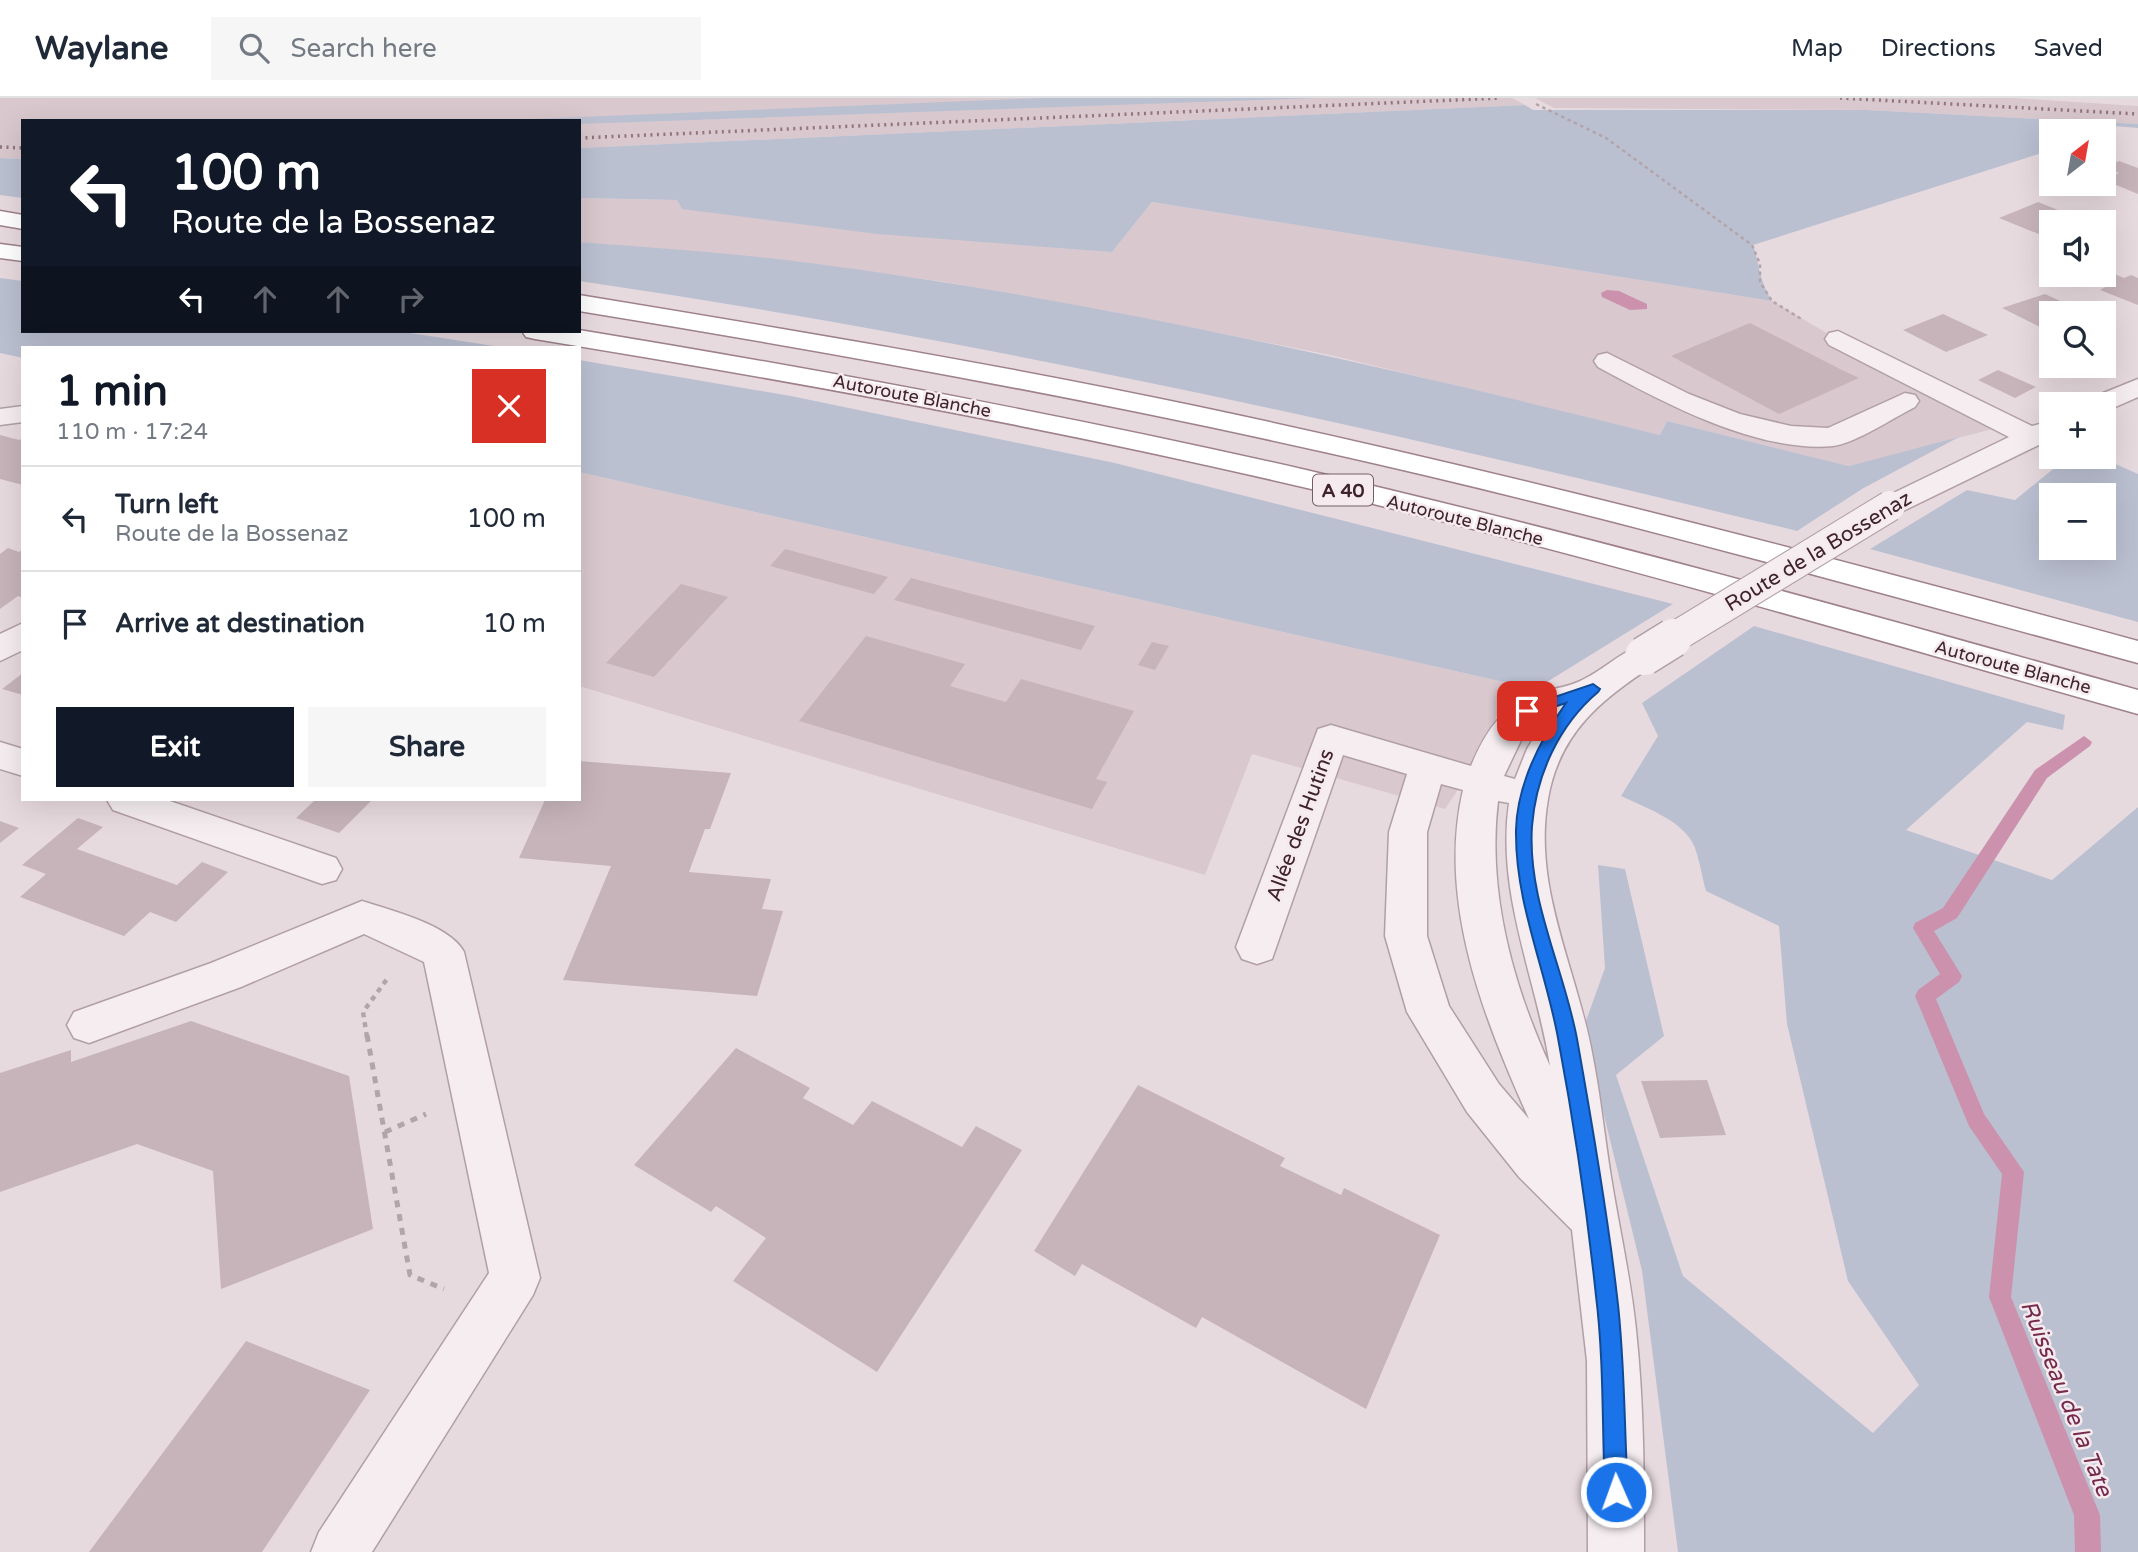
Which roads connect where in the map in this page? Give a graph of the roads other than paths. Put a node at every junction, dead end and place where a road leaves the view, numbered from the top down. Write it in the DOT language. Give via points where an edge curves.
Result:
graph roads {
  1 [pos="0,218"];
  2 [pos="21,222"];
  3 [pos="0,251"];
  4 [pos="21,254"];
  5 [pos="581,303"];
  6 [pos="547,333"];
  7 [pos="1838,340"];
  8 [pos="1607,361"];
  9 [pos="2138,387"];
  10 [pos="2116,397"];
  11 [pos="1905,401"];
  12 [pos="21,414"];
  13 [pos="0,417"];
  14 [pos="2039,431"];
  15 [pos="2039,433"];
  16 [pos="21,635"];
  17 [pos="0,650"];
  18 [pos="2138,652"];
  19 [pos="1593,689"];
  20 [pos="2138,702"];
  21 [pos="0,755"];
  22 [pos="21,762"];
  23 [pos="1428,767"];
  24 [pos="1482,783"];
  25 [pos="1529,796"];
  26 [pos="129,801"];
  27 [pos="322,869"];
  28 [pos="1257,947"];
  29 [pos="89,1026"];
  30 [pos="1593,1212"];
  31 [pos="339,1552"];
  32 [pos="1616,1552"];
  1 -- 2 [label="highway"];
  3 -- 4 [label="highway"];
  5 -- 18 [label="highway, Autoroute Blanche / A 40" via="917,359 1226,421 1731,541"];
  6 -- 20 [label="highway, Autoroute Blanche / A 40" via="869,387 1190,453 1554,542"];
  7 -- 14 [label="street"];
  8 -- 11 [label="street" via="1730,421 1791,435 1833,437"];
  9 -- 10 [label="street"];
  12 -- 13 [label="street"];
  15 -- 19 [label="street, Route de la Bossenaz, bridge" via="1890,506"];
  16 -- 17 [label="street"];
  19 -- 24 [label="street, Route de la Bossenaz" via="1527,711 1501,738"];
  19 -- 25 [label="street, Route de la Bossenaz" via="1570,707 1556,729"];
  21 -- 22 [label="street"];
  23 -- 24 [label="street, Allée des Hutins"];
  23 -- 28 [label="street, Allée des Hutins" via="1331,738"];
  23 -- 30 [label="street" via="1408,832 1406,936 1429,1012 1483,1098 1536,1162"];
  24 -- 25 [label="street, Allée des Hutins"];
  24 -- 30 [label="street, Route de la Bossenaz" via="1475,834 1479,905 1494,981 1522,1058"];
  25 -- 30 [label="street, Route de la Bossenaz" via="1524,827 1532,909 1567,1036"];
  26 -- 27 [label="street"];
  29 -- 31 [label="street" via="362,917 443,952 515,1279"];
  30 -- 32 [label="street, Route de la Bossenaz" via="1607,1297 1613,1385"];
}
